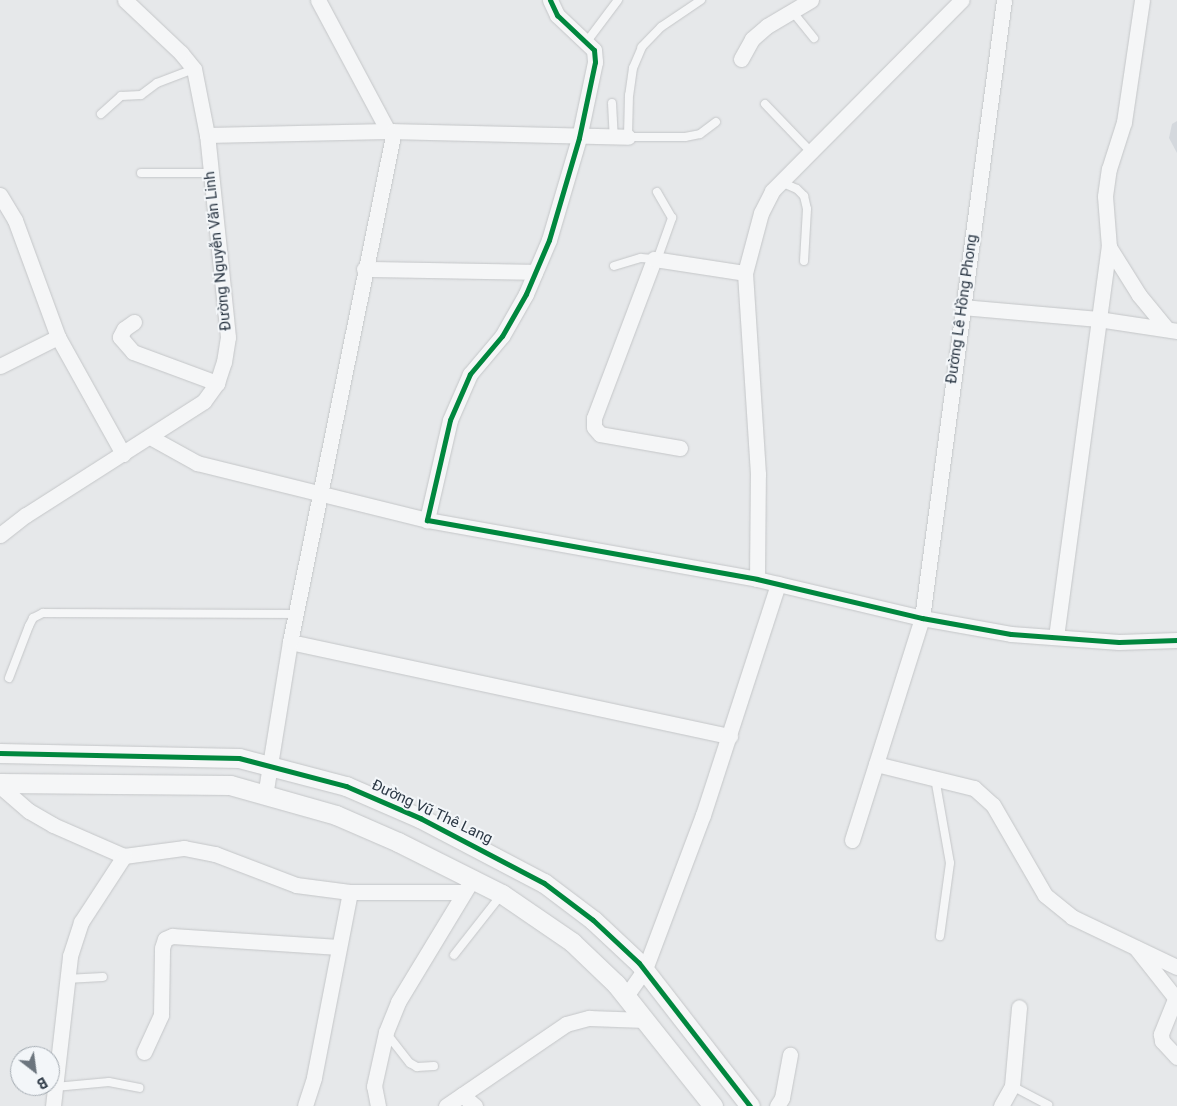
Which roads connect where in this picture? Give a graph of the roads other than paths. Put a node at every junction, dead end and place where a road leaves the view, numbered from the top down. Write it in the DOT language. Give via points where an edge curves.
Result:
graph roads {
  1 [pos="125,0"];
  2 [pos="318,0"];
  3 [pos="550,0"];
  4 [pos="618,0"];
  5 [pos="701,0"];
  6 [pos="811,0"];
  7 [pos="962,0"];
  8 [pos="1004,0"];
  9 [pos="1142,0"];
  10 [pos="792,11"];
  11 [pos="814,38"];
  12 [pos="588,40"];
  13 [pos="741,59"];
  14 [pos="194,69"];
  15 [pos="612,102"];
  16 [pos="765,104"];
  17 [pos="101,114"];
  18 [pos="716,122"];
  19 [pos="391,131"];
  20 [pos="207,135"];
  21 [pos="579,138"];
  22 [pos="621,138"];
  23 [pos="811,152"];
  24 [pos="142,173"];
  25 [pos="209,173"];
  26 [pos="781,182"];
  27 [pos="658,192"];
  28 [pos="0,195"];
  29 [pos="1109,247"];
  30 [pos="656,260"];
  31 [pos="804,261"];
  32 [pos="614,266"];
  33 [pos="364,269"];
  34 [pos="535,272"];
  35 [pos="745,273"];
  36 [pos="962,307"];
  37 [pos="1098,319"];
  38 [pos="134,322"];
  39 [pos="1172,330"];
  40 [pos="58,337"];
  41 [pos="0,366"];
  42 [pos="217,383"];
  43 [pos="150,437"];
  44 [pos="680,448"];
  45 [pos="123,454"];
  46 [pos="320,493"];
  47 [pos="427,520"];
  48 [pos="0,535"];
  49 [pos="758,579"];
  50 [pos="778,584"];
  51 [pos="296,614"];
  52 [pos="922,618"];
  53 [pos="1056,637"];
  54 [pos="1177,640"];
  55 [pos="290,642"];
  56 [pos="9,678"];
  57 [pos="730,736"];
  58 [pos="0,753"];
  59 [pos="876,764"];
  60 [pos="271,765"];
  61 [pos="935,778"];
  62 [pos="0,785"];
  63 [pos="265,796"];
  64 [pos="852,840"];
  65 [pos="124,856"];
  66 [pos="469,885"];
  67 [pos="350,892"];
  68 [pos="502,894"];
  69 [pos="940,936"];
  70 [pos="339,947"];
  71 [pos="1136,948"];
  72 [pos="454,955"];
  73 [pos="1177,967"];
  74 [pos="645,970"];
  75 [pos="102,976"];
  76 [pos="66,979"];
  77 [pos="626,996"];
  78 [pos="1176,999"];
  79 [pos="1020,1007"];
  80 [pos="645,1020"];
  81 [pos="386,1032"];
  82 [pos="59,1046"];
  83 [pos="144,1052"];
  84 [pos="790,1055"];
  85 [pos="1177,1058"];
  86 [pos="434,1066"];
  87 [pos="1012,1086"];
  88 [pos="60,1087"];
  89 [pos="139,1088"];
  90 [pos="462,1095"];
  91 [pos="1048,1105"];
  92 [pos="305,1106"];
  93 [pos="378,1106"];
  94 [pos="446,1106"];
  95 [pos="475,1106"];
  96 [pos="712,1106"];
  97 [pos="750,1106"];
  98 [pos="777,1106"];
  99 [pos="1001,1106"];
  1 -- 14 [label="street, Đường Nguyễn Văn Linh"];
  2 -- 19 [label="street"];
  3 -- 12 [label="street" via="557,14"];
  4 -- 12 [label="lane"];
  5 -- 22 [label="lane" via="661,28 642,47 633,68"];
  6 -- 10 [label="street"];
  7 -- 23 [label="street"];
  8 -- 36 [label="street, Đường Lê Hồng Phong"];
  9 -- 29 [label="street" via="1124,122 1109,169 1105,196"];
  10 -- 11 [label="lane"];
  10 -- 13 [label="street" via="752,39"];
  12 -- 21 [label="street" via="594,50 595,62"];
  14 -- 17 [label="lane" via="157,83 141,95 121,96"];
  14 -- 20 [label="street, Đường Nguyễn Văn Linh"];
  15 -- 22 [label="lane"];
  16 -- 23 [label="lane"];
  18 -- 22 [label="lane" via="700,134 685,137"];
  19 -- 20 [label="street"];
  19 -- 21 [label="street"];
  19 -- 33 [label="street"];
  20 -- 25 [label="street, Đường Nguyễn Văn Linh"];
  21 -- 22 [label="street"];
  21 -- 34 [label="street"];
  23 -- 26 [label="street"];
  24 -- 25 [label="lane"];
  25 -- 42 [label="street, Đường Nguyễn Văn Linh" via="228,337"];
  26 -- 31 [label="lane" via="804,196 807,209"];
  26 -- 35 [label="street" via="761,212"];
  27 -- 30 [label="lane" via="672,218"];
  28 -- 40 [label="street" via="15,220"];
  29 -- 37 [label="street"];
  29 -- 39 [label="street" via="1139,295"];
  30 -- 32 [label="lane" via="641,258"];
  30 -- 35 [label="street"];
  30 -- 44 [label="street" via="594,418 594,428 600,434"];
  33 -- 34 [label="street"];
  33 -- 46 [label="street"];
  34 -- 47 [label="street" via="502,336 470,374 450,420"];
  35 -- 49 [label="street" via="758,474"];
  36 -- 37 [label="street"];
  36 -- 52 [label="street, Đường Lê Hồng Phong"];
  37 -- 39 [label="street"];
  37 -- 53 [label="street"];
  38 -- 42 [label="street" via="124,329 120,338 133,352"];
  40 -- 41 [label="street"];
  40 -- 45 [label="street"];
  42 -- 43 [label="street, Đường Nguyễn Văn Linh" via="204,401"];
  43 -- 45 [label="street, Đường Nguyễn Văn Linh"];
  43 -- 46 [label="street" via="196,463"];
  45 -- 48 [label="street, Đường Nguyễn Văn Linh"];
  46 -- 47 [label="street"];
  46 -- 51 [label="street"];
  47 -- 49 [label="street"];
  49 -- 50 [label="street"];
  50 -- 52 [label="street"];
  50 -- 57 [label="street"];
  51 -- 55 [label="street"];
  51 -- 56 [label="lane" via="43,613 33,618"];
  52 -- 53 [label="street" via="1011,634"];
  52 -- 59 [label="street, Đường Lê Hồng Phong"];
  53 -- 54 [label="street" via="1119,642"];
  55 -- 57 [label="street"];
  55 -- 60 [label="street"];
  57 -- 74 [label="street"];
  58 -- 60 [label="street, Đường Vũ Thê Lang" via="239,758"];
  59 -- 61 [label="street"];
  59 -- 64 [label="street, Đường Lê Hồng Phong"];
  60 -- 63 [label="street"];
  60 -- 74 [label="street, Đường Vũ Thê Lang" via="346,786 489,852 594,920"];
  61 -- 69 [label="lane" via="950,863"];
  61 -- 71 [label="street" via="974,788 993,805 1045,895 1072,917"];
  62 -- 63 [label="street" via="230,785"];
  62 -- 65 [label="street" via="28,811 52,825"];
  63 -- 66 [label="street" via="336,815"];
  65 -- 67 [label="street" via="184,848 215,854 296,885"];
  65 -- 76 [label="street" via="81,922"];
  66 -- 67 [label="street"];
  66 -- 68 [label="street"];
  66 -- 81 [label="street" via="398,1002"];
  67 -- 70 [label="street"];
  68 -- 72 [label="lane"];
  68 -- 77 [label="street" via="572,942"];
  70 -- 83 [label="street" via="172,936 165,939 162,948 162,1015"];
  70 -- 92 [label="street"];
  71 -- 73 [label="street"];
  71 -- 78 [label="street"];
  74 -- 77 [label="street"];
  74 -- 97 [label="street, Đường Vũ Thê Lang"];
  75 -- 76 [label="lane"];
  76 -- 82 [label="street"];
  77 -- 80 [label="street"];
  78 -- 85 [label="street" via="1161,1034 1162,1041"];
  79 -- 87 [label="street"];
  80 -- 90 [label="street" via="589,1018 566,1024"];
  80 -- 96 [label="street"];
  81 -- 86 [label="lane" via="410,1064"];
  81 -- 93 [label="street" via="374,1086"];
  84 -- 98 [label="street" via="782,1098"];
  87 -- 91 [label="lane"];
  87 -- 99 [label="street"];
  88 -- 89 [label="lane" via="109,1082"];
  90 -- 94 [label="street"];
  90 -- 95 [label="street"];
}
